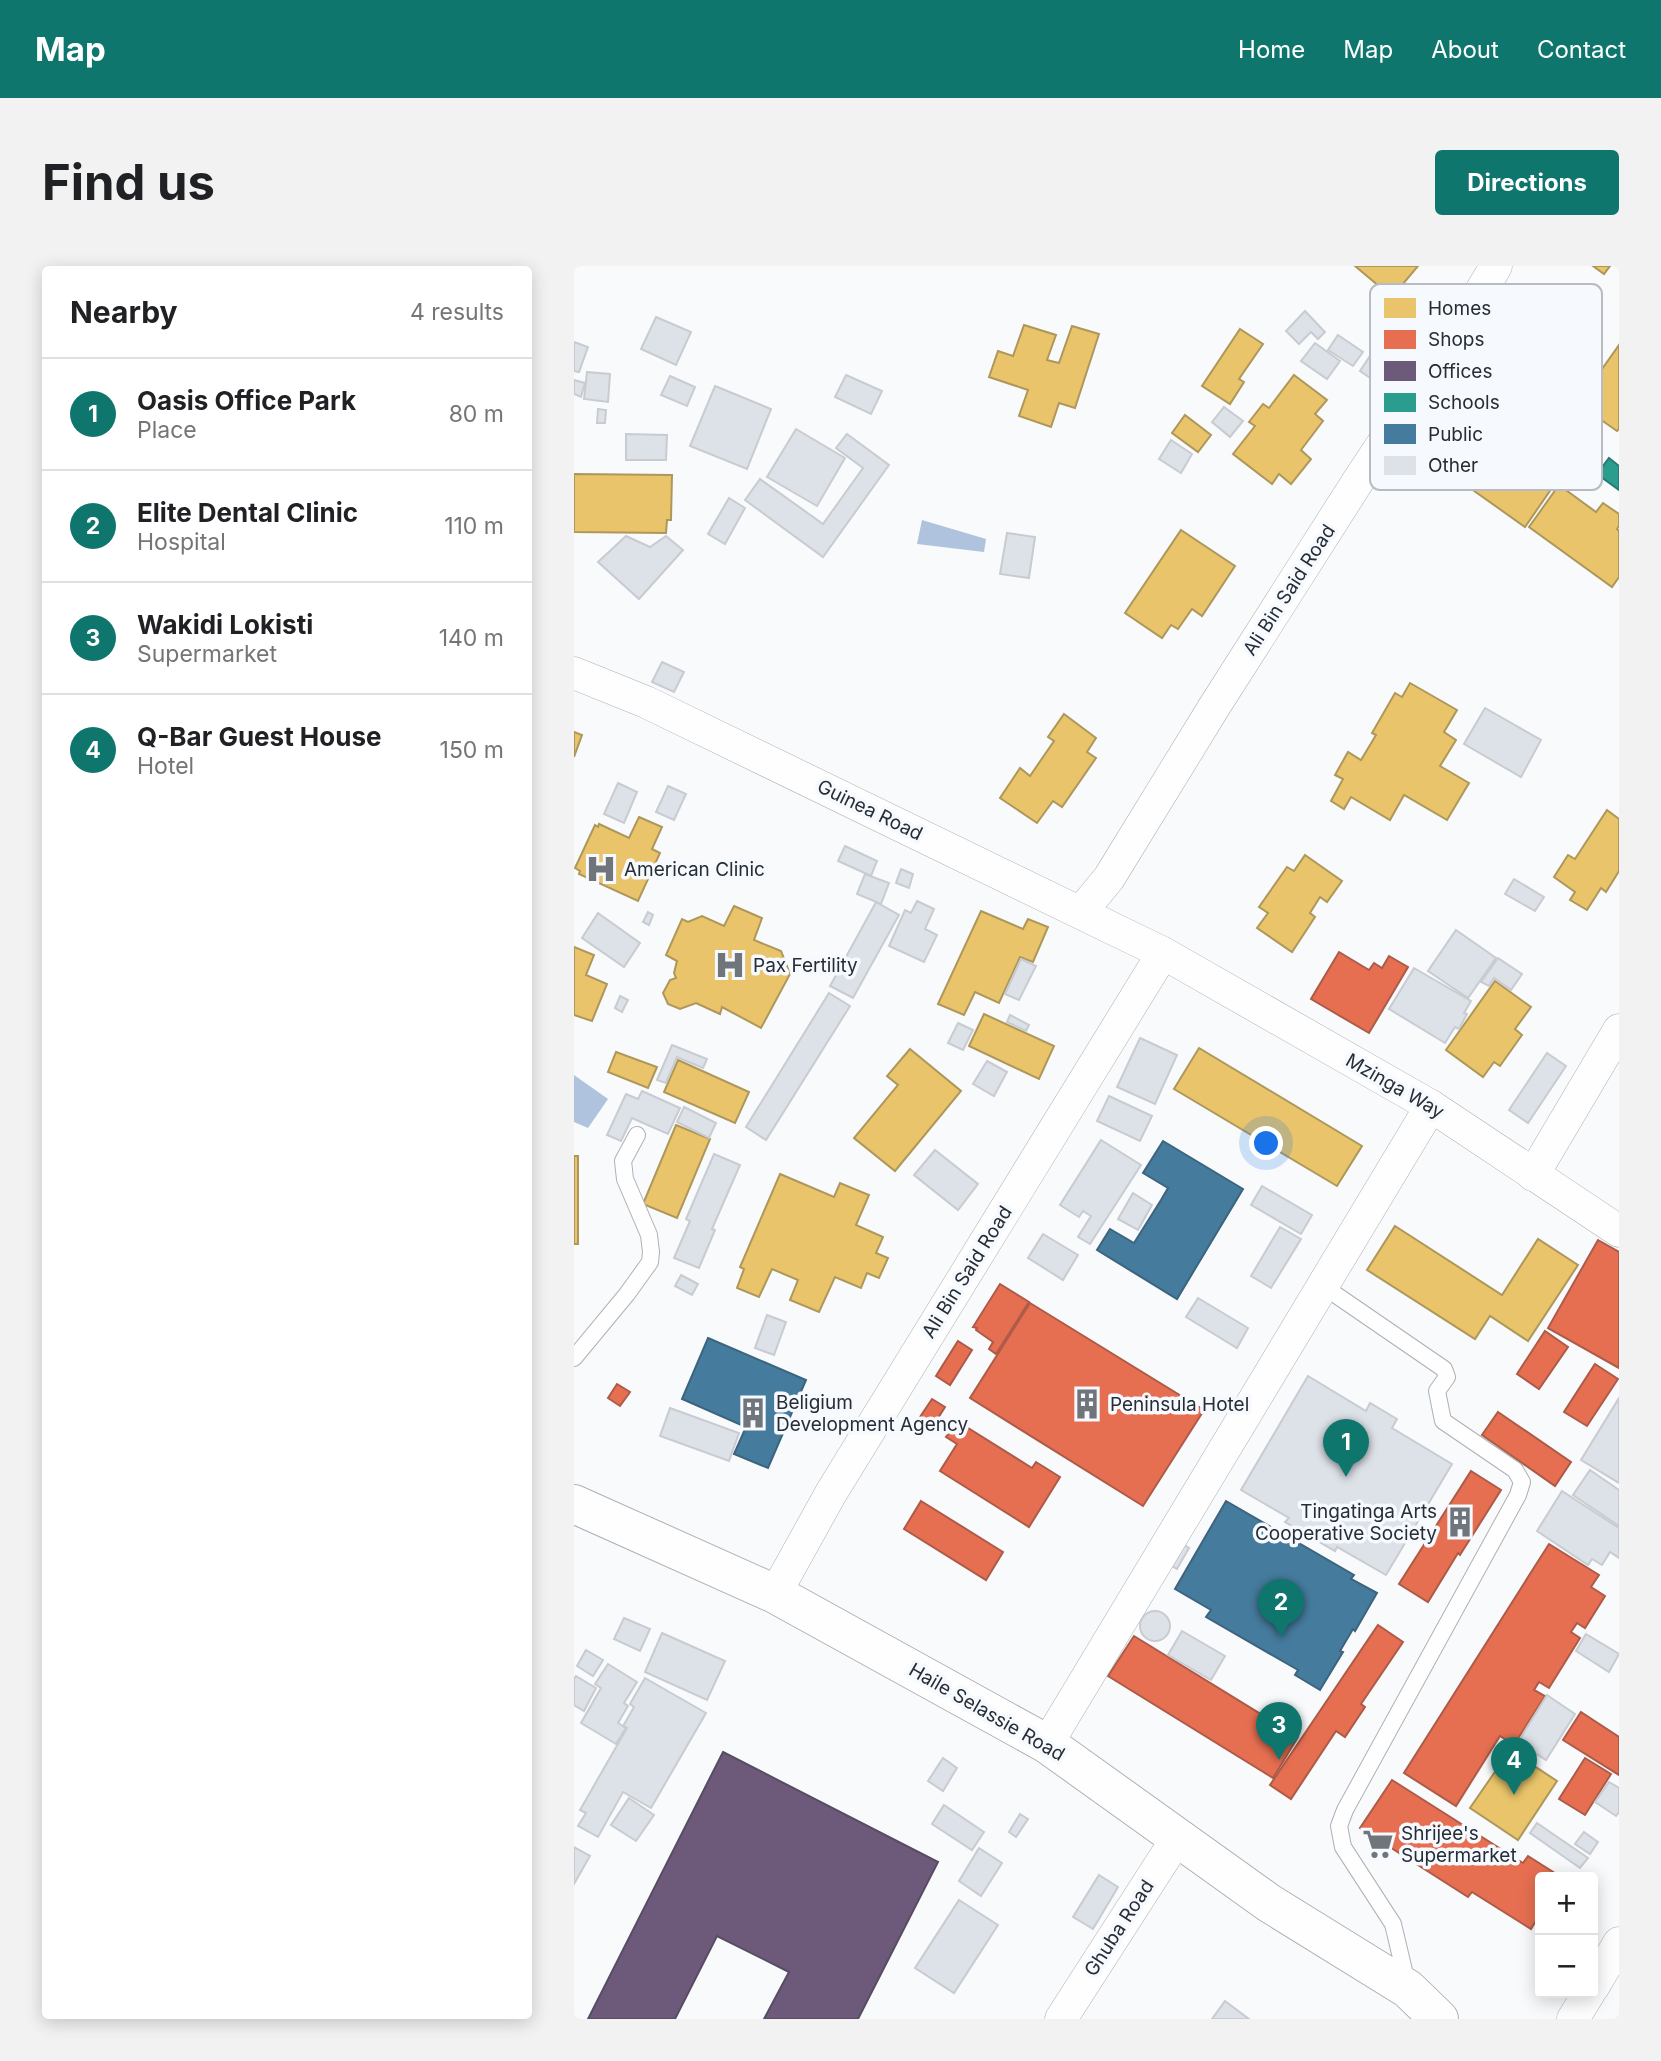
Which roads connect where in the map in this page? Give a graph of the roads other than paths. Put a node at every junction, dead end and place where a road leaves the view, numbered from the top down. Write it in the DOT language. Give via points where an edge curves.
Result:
graph roads {
  1 [pos="1496,266"];
  2 [pos="1485,284"];
  3 [pos="1370,463"];
  4 [pos="574,673"];
  5 [pos="1081,912"];
  6 [pos="1163,953"];
  7 [pos="1619,1030"];
  8 [pos="1431,1106"];
  9 [pos="637,1135"];
  10 [pos="1533,1175"];
  11 [pos="1619,1231"];
  12 [pos="1323,1286"];
  13 [pos="574,1358"];
  14 [pos="574,1504"];
  15 [pos="775,1594"];
  16 [pos="1047,1744"];
  17 [pos="1178,1837"];
  18 [pos="1619,1943"];
  19 [pos="1598,1979"];
  20 [pos="1408,1989"];
  21 [pos="1586,1998"];
  22 [pos="1061,2019"];
  23 [pos="1439,2019"];
  24 [pos="1573,2019"];
  1 -- 2 [label="street, Ali Bin Said Road"];
  3 -- 5 [label="street, Ali Bin Said Road" via="1109,878"];
  4 -- 5 [label="street, Guinea Road" via="646,702"];
  5 -- 6 [label="street, Guinea Road"];
  6 -- 8 [label="street, Mzinga Way"];
  6 -- 15 [label="street, Ali Bin Said Road" via="831,1493"];
  7 -- 10 [label="street"];
  8 -- 10 [label="street, Mzinga Way"];
  8 -- 12 [label="street"];
  9 -- 13 [label="lane" via="623,1161 625,1179 649,1234 649,1262"];
  10 -- 11 [label="street, Mzinga Way"];
  12 -- 16 [label="street"];
  12 -- 20 [label="lane" via="1444,1369 1447,1377 1437,1391 1443,1421 1515,1470 1522,1482 1339,1826 1343,1847 1393,1924"];
  14 -- 15 [label="street, Haile Selassie Road"];
  15 -- 16 [label="street, Haile Selassie Road"];
  16 -- 17 [label="street, Haile Selassie Road"];
  17 -- 20 [label="street, Haile Selassie Road" via="1269,1903"];
  17 -- 22 [label="street, Ghuba Road"];
  18 -- 19 [label="street"];
  20 -- 23 [label="street, Haile Selassie Road"];
  21 -- 24 [label="street"];
}
